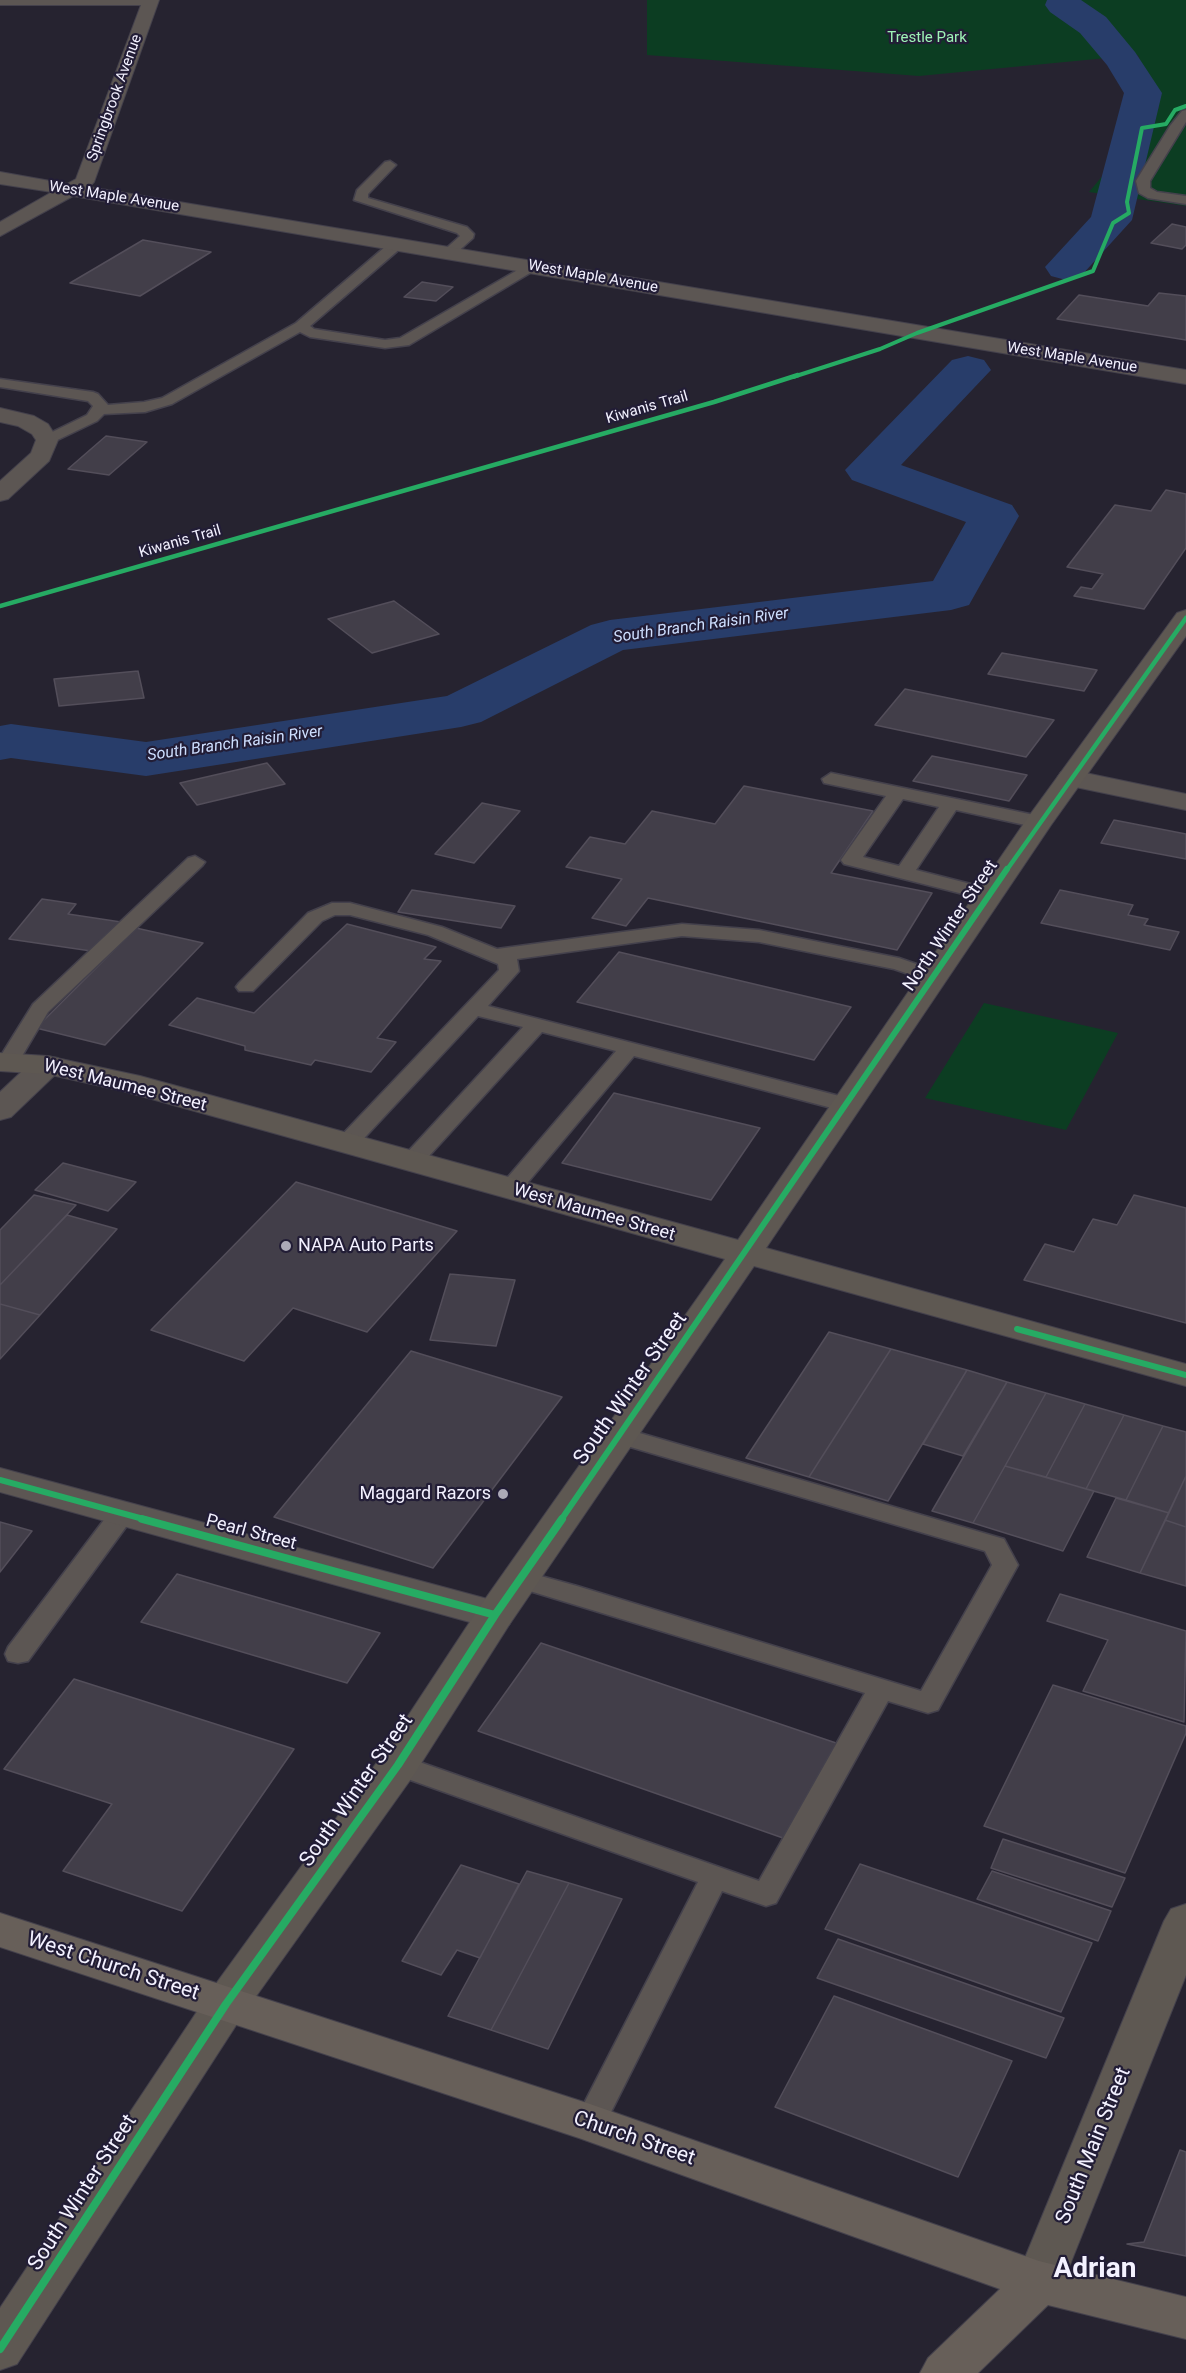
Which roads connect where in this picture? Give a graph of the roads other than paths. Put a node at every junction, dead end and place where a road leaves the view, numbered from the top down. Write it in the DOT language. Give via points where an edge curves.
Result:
graph roads {
  1 [pos="0,0"];
  2 [pos="151,0"];
  3 [pos="1186,114"];
  4 [pos="390,165"];
  5 [pos="0,178"];
  6 [pos="70,190"];
  7 [pos="1186,200"];
  8 [pos="0,230"];
  9 [pos="397,244"];
  10 [pos="448,253"];
  11 [pos="533,267"];
  12 [pos="301,326"];
  13 [pos="1186,377"];
  14 [pos="0,383"];
  15 [pos="100,410"];
  16 [pos="0,415"];
  17 [pos="43,435"];
  18 [pos="0,494"];
  19 [pos="1186,618"];
  20 [pos="1071,778"];
  21 [pos="831,779"];
  22 [pos="897,794"];
  23 [pos="1186,802"];
  24 [pos="950,805"];
  25 [pos="1039,822"];
  26 [pos="195,862"];
  27 [pos="904,873"];
  28 [pos="991,895"];
  29 [pos="498,955"];
  30 [pos="935,976"];
  31 [pos="246,987"];
  32 [pos="473,1008"];
  33 [pos="537,1025"];
  34 [pos="629,1049"];
  35 [pos="3,1062"];
  36 [pos="46,1065"];
  37 [pos="847,1105"];
  38 [pos="0,1110"];
  39 [pos="346,1144"];
  40 [pos="411,1162"];
  41 [pos="510,1189"];
  42 [pos="745,1255"];
  43 [pos="1186,1375"];
  44 [pos="618,1435"];
  45 [pos="0,1480"];
  46 [pos="122,1514"];
  47 [pos="519,1579"];
  48 [pos="495,1615"];
  49 [pos="18,1653"];
  50 [pos="880,1689"];
  51 [pos="398,1765"];
  52 [pos="715,1877"];
  53 [pos="1186,1922"];
  54 [pos="0,1930"];
  55 [pos="226,2004"];
  56 [pos="590,2123"];
  57 [pos="1039,2282"];
  58 [pos="1186,2318"];
  59 [pos="0,2349"];
  60 [pos="945,2373"];
  1 -- 2 [label="street"];
  2 -- 6 [label="street, Springbrook Avenue" via="84,182"];
  3 -- 7 [label="lane" via="1143,181 1144,190 1152,195"];
  4 -- 10 [label="lane" via="362,193 361,200 462,230 466,238"];
  5 -- 6 [label="street, West Maple Avenue"];
  6 -- 8 [label="street, Springbrook Avenue"];
  6 -- 9 [label="street, West Maple Avenue"];
  9 -- 10 [label="street, West Maple Avenue"];
  9 -- 12 [label="lane"];
  10 -- 11 [label="street, West Maple Avenue"];
  11 -- 12 [label="lane" via="404,342 385,344 310,333"];
  11 -- 13 [label="street, West Maple Avenue"];
  12 -- 15 [label="lane" via="167,401 145,407"];
  14 -- 15 [label="lane" via="93,397 101,405"];
  15 -- 17 [label="lane" via="92,418"];
  16 -- 17 [label="street" via="26,421"];
  17 -- 18 [label="street" via="41,456"];
  19 -- 20 [label="street, North Winter Street"];
  20 -- 23 [label="street"];
  20 -- 25 [label="street, North Winter Street"];
  21 -- 22 [label="lane"];
  22 -- 24 [label="lane"];
  22 -- 27 [label="lane" via="851,860"];
  24 -- 25 [label="lane"];
  24 -- 27 [label="lane"];
  25 -- 28 [label="street, North Winter Street"];
  26 -- 35 [label="lane" via="40,1008"];
  27 -- 28 [label="lane"];
  28 -- 30 [label="street, North Winter Street"];
  29 -- 30 [label="lane" via="682,930 759,936 899,964"];
  29 -- 31 [label="lane" via="435,931 350,909 332,909 315,917"];
  29 -- 32 [label="lane" via="508,961 509,971"];
  30 -- 37 [label="street, North Winter Street"];
  32 -- 33 [label="lane"];
  32 -- 39 [label="lane"];
  33 -- 34 [label="lane"];
  33 -- 40 [label="lane"];
  34 -- 37 [label="lane"];
  34 -- 41 [label="lane"];
  35 -- 36 [label="street, West Maumee Street"];
  36 -- 38 [label="street"];
  36 -- 39 [label="street, West Maumee Street" via="129,1083"];
  37 -- 42 [label="street, North Winter Street"];
  39 -- 40 [label="street, West Maumee Street"];
  40 -- 41 [label="street, West Maumee Street"];
  41 -- 42 [label="street, West Maumee Street"];
  42 -- 43 [label="street, West Maumee Street"];
  42 -- 44 [label="street, South Winter Street"];
  44 -- 47 [label="street, South Winter Street"];
  44 -- 50 [label="lane" via="995,1545 1005,1565 928,1703"];
  45 -- 46 [label="street, Pearl Street"];
  46 -- 48 [label="street, Pearl Street"];
  46 -- 49 [label="lane"];
  47 -- 48 [label="street, South Winter Street"];
  47 -- 50 [label="lane"];
  48 -- 51 [label="street, South Winter Street"];
  50 -- 52 [label="lane" via="766,1895"];
  51 -- 52 [label="lane"];
  51 -- 55 [label="street, South Winter Street"];
  52 -- 56 [label="lane"];
  53 -- 57 [label="street, South Main Street"];
  54 -- 55 [label="main road, West Church Street"];
  55 -- 56 [label="main road, Church Street"];
  55 -- 59 [label="street, South Winter Street"];
  56 -- 57 [label="main road, Church Street"];
  57 -- 58 [label="main road, Church Street"];
  57 -- 60 [label="main road, South Main Street"];
}
